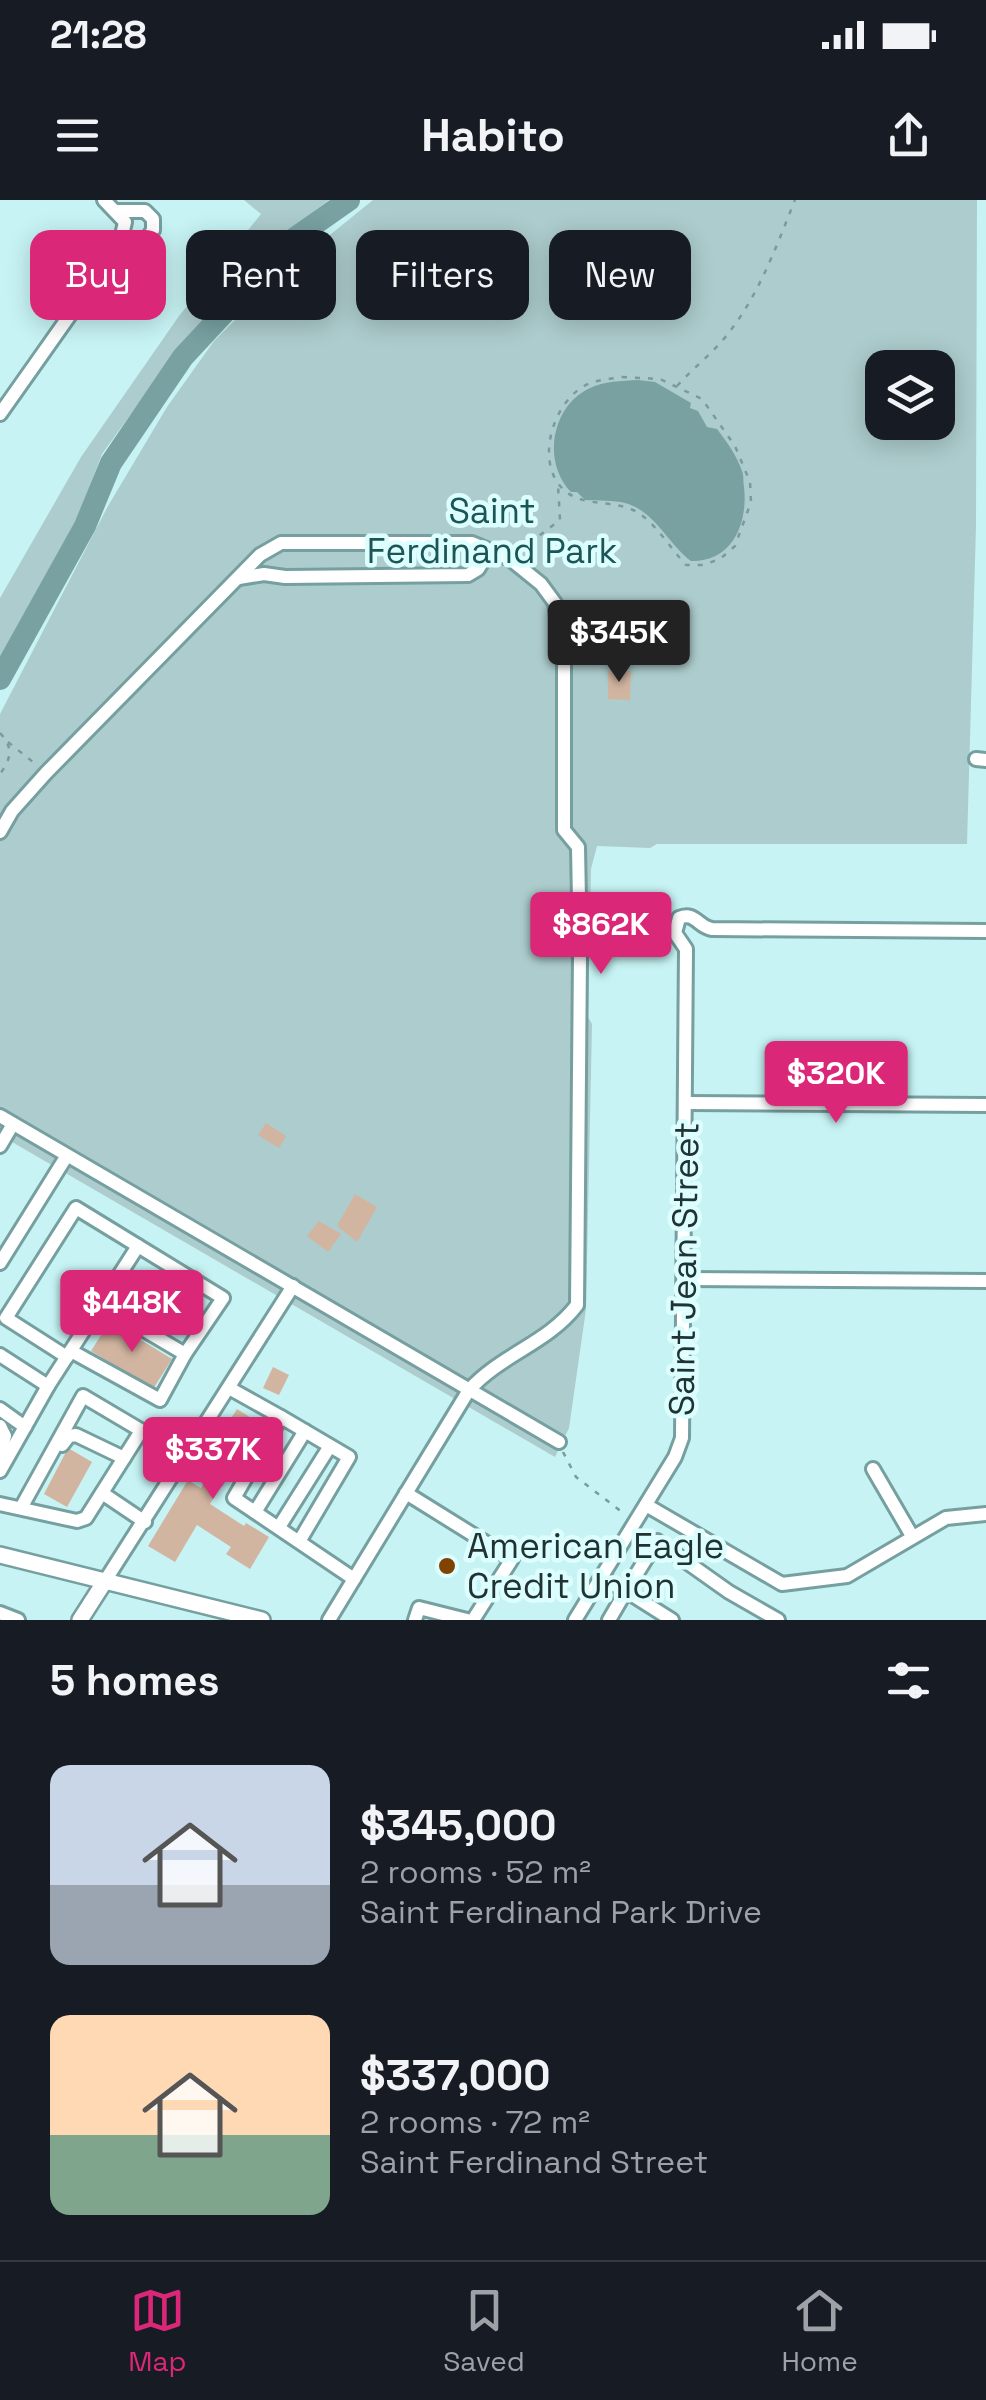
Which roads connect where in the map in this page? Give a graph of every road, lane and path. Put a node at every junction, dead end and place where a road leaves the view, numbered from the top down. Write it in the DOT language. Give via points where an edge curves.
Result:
graph roads {
  1 [pos="104,200"];
  2 [pos="795,200"];
  3 [pos="122,217"];
  4 [pos="121,230"];
  5 [pos="153,230"];
  6 [pos="66,320"];
  7 [pos="676,386"];
  8 [pos="0,414"];
  9 [pos="558,482"];
  10 [pos="504,556"];
  11 [pos="239,578"];
  12 [pos="0,734"];
  13 [pos="8,742"];
  14 [pos="24,755"];
  15 [pos="9,760"];
  16 [pos="46,773"];
  17 [pos="0,774"];
  18 [pos="0,832"];
  19 [pos="704,928"];
  20 [pos="986,931"];
  21 [pos="686,949"];
  22 [pos="686,1102"];
  23 [pos="986,1105"];
  24 [pos="0,1116"];
  25 [pos="13,1124"];
  26 [pos="0,1146"];
  27 [pos="66,1157"];
  28 [pos="138,1246"];
  29 [pos="0,1264"];
  30 [pos="684,1279"];
  31 [pos="986,1281"];
  32 [pos="293,1286"];
  33 [pos="102,1304"];
  34 [pos="69,1354"];
  35 [pos="185,1354"];
  36 [pos="0,1355"];
  37 [pos="48,1386"];
  38 [pos="229,1388"];
  39 [pos="469,1390"];
  40 [pos="0,1410"];
  41 [pos="281,1417"];
  42 [pos="0,1426"];
  43 [pos="25,1427"];
  44 [pos="142,1431"];
  45 [pos="305,1431"];
  46 [pos="558,1442"];
  47 [pos="330,1446"];
  48 [pos="0,1454"];
  49 [pos="186,1457"];
  50 [pos="124,1458"];
  51 [pos="43,1469"];
  52 [pos="874,1469"];
  53 [pos="0,1472"];
  54 [pos="102,1493"];
  55 [pos="406,1493"];
  56 [pos="0,1504"];
  57 [pos="646,1504"];
  58 [pos="21,1508"];
  59 [pos="256,1512"];
  60 [pos="986,1514"];
  61 [pos="636,1521"];
  62 [pos="144,1522"];
  63 [pos="280,1527"];
  64 [pos="912,1536"];
  65 [pos="626,1538"];
  66 [pos="300,1540"];
  67 [pos="650,1548"];
  68 [pos="0,1555"];
  69 [pos="354,1578"];
  70 [pos="601,1578"];
  71 [pos="105,1581"];
  72 [pos="626,1590"];
  73 [pos="0,1613"];
  74 [pos="18,1620"];
  75 [pos="80,1620"];
  76 [pos="262,1620"];
  77 [pos="329,1620"];
  78 [pos="414,1620"];
  79 [pos="470,1620"];
  80 [pos="574,1620"];
  81 [pos="609,1620"];
  82 [pos="672,1620"];
  83 [pos="778,1620"];
  1 -- 3 [label="street"];
  2 -- 7 [label="path" via="744,312"];
  3 -- 4 [label="street"];
  3 -- 5 [label="street" via="144,212 154,219"];
  6 -- 8 [label="street"];
  7 -- 9 [label="path" via="622,377 585,386 571,397 552,430 548,455"];
  7 -- 9 [label="path" via="720,420 750,482 746,525 720,559 686,564 636,511 580,500"];
  9 -- 10 [label="path" via="560,520"];
  10 -- 11 [label="street" via="486,556 468,574"];
  10 -- 11 [label="street" via="472,543 281,543"];
  10 -- 39 [label="street" via="555,603 564,661 564,830 578,847 577,1304 561,1325 488,1369"];
  11 -- 16 [label="street"];
  12 -- 13 [label="path"];
  13 -- 14 [label="path"];
  13 -- 15 [label="path"];
  14 -- 15 [label="path"];
  14 -- 16 [label="path"];
  15 -- 17 [label="path"];
  16 -- 18 [label="street"];
  19 -- 20 [label="street"];
  19 -- 21 [label="street"];
  19 -- 21 [label="street, Saint Jean Street" via="694,917 678,918 675,933"];
  21 -- 22 [label="street, Saint Jean Street"];
  22 -- 23 [label="street"];
  22 -- 30 [label="street, Saint Jean Street"];
  24 -- 25 [label="street"];
  25 -- 26 [label="street"];
  25 -- 27 [label="street"];
  27 -- 29 [label="street"];
  27 -- 32 [label="street"];
  28 -- 33 [label="street"];
  28 -- 34 [label="street" via="76,1208 6,1318"];
  28 -- 35 [label="street" via="223,1298"];
  30 -- 31 [label="street"];
  30 -- 57 [label="street, Saint Jean Street" via="682,1438"];
  32 -- 38 [label="street"];
  32 -- 39 [label="street"];
  33 -- 34 [label="street"];
  33 -- 35 [label="street"];
  34 -- 35 [label="street" via="160,1400"];
  34 -- 37 [label="street"];
  36 -- 37 [label="street"];
  37 -- 43 [label="street"];
  38 -- 41 [label="street"];
  38 -- 49 [label="street"];
  39 -- 46 [label="street"];
  39 -- 55 [label="street"];
  40 -- 43 [label="street"];
  41 -- 45 [label="street"];
  41 -- 59 [label="street" via="234,1498"];
  42 -- 48 [label="street"];
  43 -- 53 [label="street"];
  44 -- 49 [label="street"];
  44 -- 50 [label="street"];
  44 -- 51 [label="street" via="83,1396"];
  45 -- 47 [label="street"];
  45 -- 59 [label="street"];
  46 -- 61 [label="path" via="576,1477"];
  47 -- 63 [label="street"];
  47 -- 66 [label="street" via="349,1457"];
  49 -- 62 [label="street"];
  50 -- 51 [label="street" via="76,1434"];
  50 -- 54 [label="street"];
  51 -- 58 [label="street"];
  52 -- 64 [label="street"];
  54 -- 58 [label="street" via="77,1522"];
  54 -- 62 [label="street"];
  55 -- 69 [label="street"];
  55 -- 79 [label="street" via="512,1559"];
  56 -- 58 [label="street"];
  57 -- 61 [label="street, Saint Jean Street"];
  57 -- 64 [label="street" via="782,1584 847,1576"];
  59 -- 63 [label="street"];
  60 -- 64 [label="street" via="946,1518"];
  61 -- 65 [label="street, Saint Jean Street"];
  62 -- 71 [label="street"];
  63 -- 66 [label="street"];
  65 -- 67 [label="street"];
  65 -- 70 [label="street, Saint Jean Street"];
  66 -- 69 [label="street"];
  67 -- 72 [label="street"];
  67 -- 83 [label="street" via="656,1541"];
  68 -- 71 [label="main road"];
  69 -- 77 [label="street"];
  70 -- 72 [label="street"];
  70 -- 80 [label="street, Saint Jean Street"];
  71 -- 75 [label="main road"];
  71 -- 76 [label="main road"];
  72 -- 81 [label="street"];
  72 -- 82 [label="street"];
  73 -- 74 [label="street"];
  78 -- 79 [label="street" via="418,1608"];
}
